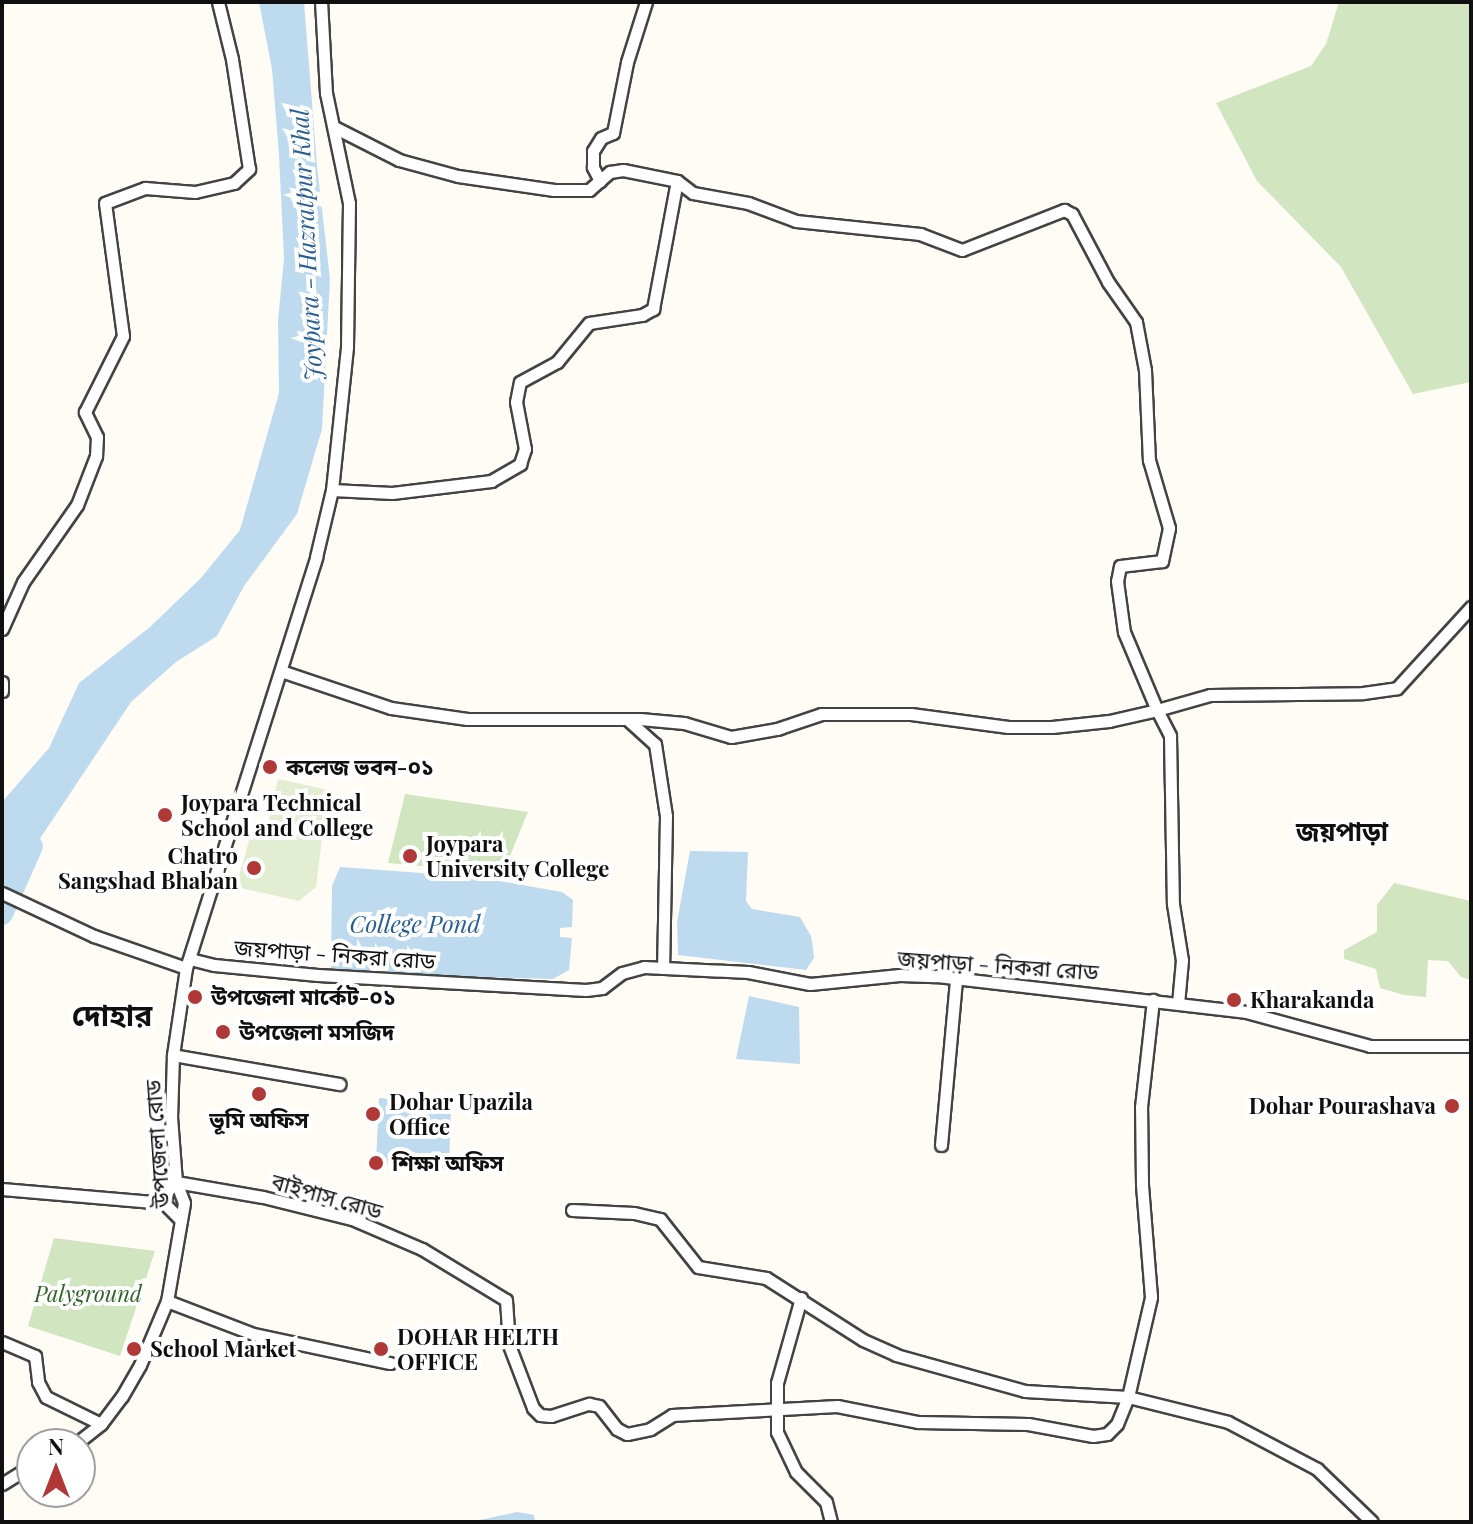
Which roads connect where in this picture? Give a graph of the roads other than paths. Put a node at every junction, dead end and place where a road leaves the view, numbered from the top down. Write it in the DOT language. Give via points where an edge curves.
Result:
graph roads {
  1 [pos="218,2"];
  2 [pos="321,2"];
  3 [pos="646,2"];
  4 [pos="334,127"];
  5 [pos="600,181"];
  6 [pos="677,181"];
  7 [pos="332,490"];
  8 [pos="1471,607"];
  9 [pos="2,629"];
  10 [pos="281,671"];
  11 [pos="2,682"];
  12 [pos="2,691"];
  13 [pos="1157,710"];
  14 [pos="628,720"];
  15 [pos="2,893"];
  16 [pos="188,963"];
  17 [pos="663,968"];
  18 [pos="956,979"];
  19 [pos="1153,1000"];
  20 [pos="1178,1004"];
  21 [pos="1471,1046"];
  22 [pos="173,1055"];
  23 [pos="340,1084"];
  24 [pos="941,1145"];
  25 [pos="176,1182"];
  26 [pos="2,1189"];
  27 [pos="164,1203"];
  28 [pos="572,1210"];
  29 [pos="181,1220"];
  30 [pos="801,1298"];
  31 [pos="167,1301"];
  32 [pos="2,1342"];
  33 [pos="390,1363"];
  34 [pos="1128,1397"];
  35 [pos="776,1409"];
  36 [pos="101,1424"];
  37 [pos="96,1428"];
  38 [pos="831,1522"];
  39 [pos="1372,1522"];
  1 -- 9 [label="street" via="249,169 234,183 195,192 145,188 105,203 123,336 85,412 98,448 77,505 23,582"];
  2 -- 4 [label="street, উপজেলা রোড" via="321,51"];
  3 -- 5 [label="street" via="613,133 601,138 593,151"];
  4 -- 5 [label="street" via="399,160 458,176 554,190 589,190"];
  4 -- 7 [label="street, উপজেলা রোড" via="349,203 347,347"];
  5 -- 6 [label="street" via="623,170"];
  6 -- 7 [label="street" via="653,309 589,323 557,362 520,382 516,402 525,449 520,464 491,481 392,493"];
  6 -- 13 [label="street" via="693,193 748,203 796,221 920,234 962,250 1064,210 1072,214 1136,322 1145,370 1149,460 1169,528 1162,561 1120,566 1117,581 1124,632"];
  7 -- 10 [label="street, উপজেলা রোড"];
  8 -- 13 [label="street" via="1397,688 1210,695"];
  10 -- 14 [label="street" via="391,708 467,719"];
  10 -- 16 [label="street, উপজেলা রোড"];
  11 -- 12 [label="street"];
  13 -- 14 [label="street" via="1052,727 1008,727 911,714 821,714 731,737 684,723"];
  13 -- 20 [label="street" via="1170,736 1173,904 1182,960"];
  14 -- 17 [label="street" via="655,744 666,816"];
  15 -- 16 [label="street" via="94,936"];
  16 -- 17 [label="street, জয়পাড়া - নিকরা রোড" via="586,990 602,988 633,969"];
  16 -- 22 [label="street, উপজেলা রোড"];
  17 -- 18 [label="street, জয়পাড়া - নিকরা রোড" via="748,972 810,984 900,975"];
  18 -- 19 [label="street, জয়পাড়া - নিকরা রোড"];
  18 -- 24 [label="street"];
  19 -- 20 [label="street, জয়পাড়া - নিকরা রোড"];
  19 -- 34 [label="street" via="1141,1107 1151,1297"];
  20 -- 21 [label="street, জয়পাড়া - নিকরা রোড" via="1256,1014 1370,1046"];
  22 -- 23 [label="street"];
  22 -- 25 [label="street, উপজেলা রোড"];
  25 -- 27 [label="street"];
  25 -- 29 [label="street, উপজেলা রোড" via="184,1195"];
  25 -- 35 [label="street, বাইপাস রোড" via="352,1219 422,1249 502,1295 508,1309 509,1345 540,1415 599,1406 627,1434 650,1429 672,1415"];
  26 -- 27 [label="street"];
  27 -- 29 [label="street"];
  28 -- 30 [label="street" via="652,1215 668,1226 698,1267 766,1278"];
  29 -- 31 [label="street, উপজেলা রোড"];
  30 -- 34 [label="street" via="863,1340 986,1383 1044,1393"];
  30 -- 35 [label="street" via="777,1383"];
  31 -- 33 [label="street" via="253,1334"];
  31 -- 36 [label="street, উপজেলা রোড" via="140,1365"];
  32 -- 36 [label="street" via="35,1356 46,1397"];
  34 -- 35 [label="street" via="1117,1424 1107,1434 1093,1436 1028,1424 918,1422 837,1406"];
  34 -- 39 [label="street" via="1228,1422 1317,1469"];
  35 -- 38 [label="street" via="782,1446 796,1472 826,1502"];
  36 -- 37 [label="street, উপজেলা রোড"];
}
